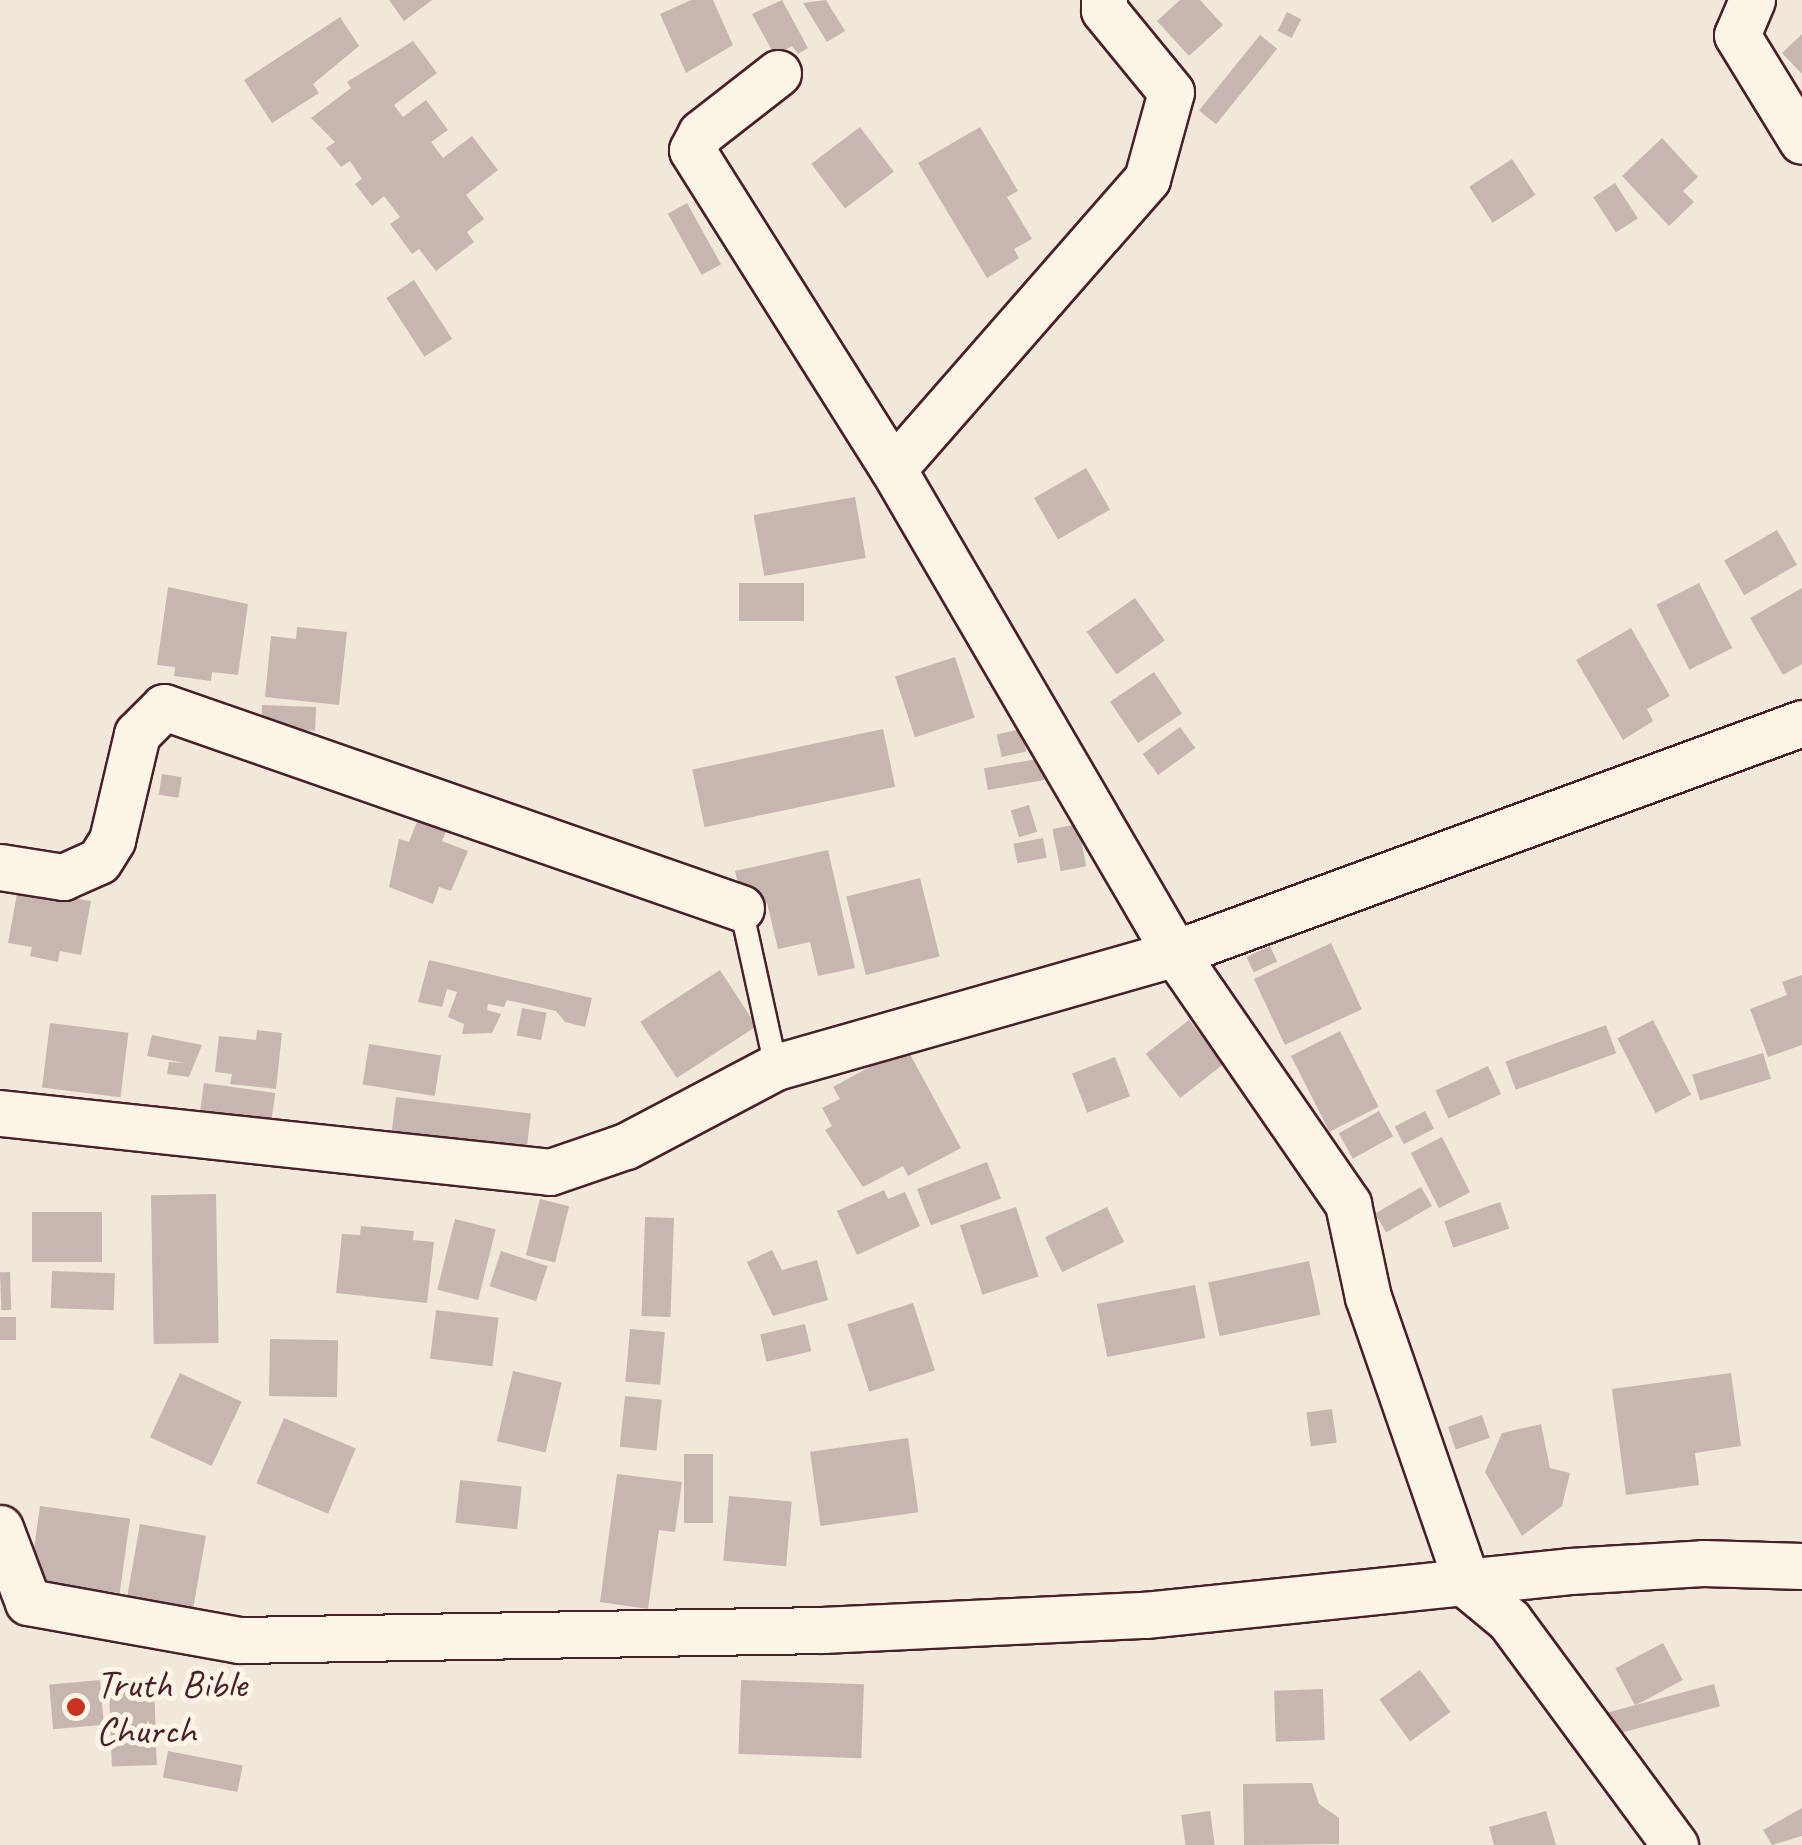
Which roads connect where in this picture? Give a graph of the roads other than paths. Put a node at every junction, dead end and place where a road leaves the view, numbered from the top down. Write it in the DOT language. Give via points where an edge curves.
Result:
graph roads {
  1 [pos="1104,0"];
  2 [pos="1734,12"];
  3 [pos="778,74"];
  4 [pos="1802,141"];
  5 [pos="893,469"];
  6 [pos="1802,723"];
  7 [pos="0,868"];
  8 [pos="742,908"];
  9 [pos="1175,953"];
  10 [pos="776,1067"];
  11 [pos="0,1113"];
  12 [pos="0,1528"];
  13 [pos="1802,1566"];
  14 [pos="1468,1586"];
  15 [pos="1676,1845"];
  1 -- 5 [label="street" via="1104,10 1171,92 1147,179"];
  2 -- 4 [label="street"];
  3 -- 5 [label="street" via="726,111 692,150"];
  5 -- 9 [label="street"];
  6 -- 9 [label="street"];
  7 -- 8 [label="street" via="62,877 99,861 112,840 137,734 164,708"];
  8 -- 10 [label="lane"];
  9 -- 10 [label="street"];
  9 -- 14 [label="street" via="1348,1204 1368,1297"];
  10 -- 11 [label="street" via="626,1146 550,1172"];
  12 -- 14 [label="street" via="28,1602 239,1640 524,1640 842,1629 1145,1614"];
  13 -- 14 [label="street" via="1702,1563"];
  14 -- 15 [label="street" via="1510,1620"];
}
